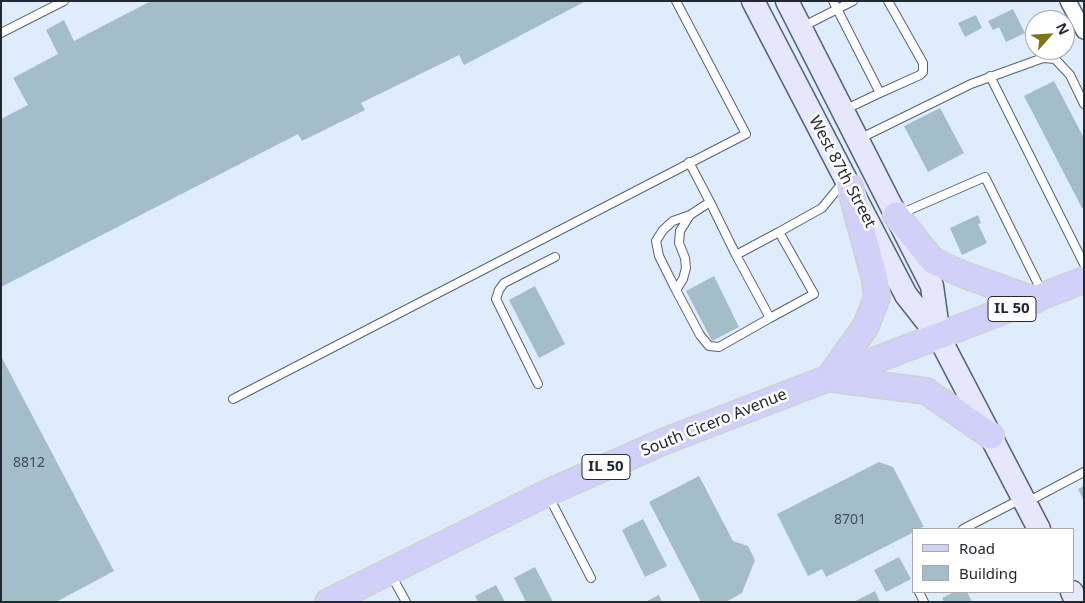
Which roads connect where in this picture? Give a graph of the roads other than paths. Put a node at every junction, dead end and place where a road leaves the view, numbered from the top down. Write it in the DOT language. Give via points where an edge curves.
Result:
graph roads {
  1 [pos="64,1"];
  2 [pos="676,1"];
  3 [pos="753,1"];
  4 [pos="787,1"];
  5 [pos="833,1"];
  6 [pos="853,1"];
  7 [pos="888,1"];
  8 [pos="1068,1"];
  9 [pos="837,10"];
  10 [pos="801,28"];
  11 [pos="1084,31"];
  12 [pos="1,33"];
  13 [pos="990,76"];
  14 [pos="880,92"];
  15 [pos="1084,104"];
  16 [pos="843,111"];
  17 [pos="858,139"];
  18 [pos="689,162"];
  19 [pos="848,183"];
  20 [pos="710,202"];
  21 [pos="690,215"];
  22 [pos="896,216"];
  23 [pos="779,232"];
  24 [pos="736,255"];
  25 [pos="555,257"];
  26 [pos="1084,264"];
  27 [pos="1084,280"];
  28 [pos="676,290"];
  29 [pos="1040,298"];
  30 [pos="770,318"];
  31 [pos="940,337"];
  32 [pos="828,379"];
  33 [pos="538,384"];
  34 [pos="233,399"];
  35 [pos="991,436"];
  36 [pos="1084,472"];
  37 [pos="547,493"];
  38 [pos="1024,501"];
  39 [pos="965,528"];
  40 [pos="1038,528"];
  41 [pos="389,571"];
  42 [pos="591,578"];
  43 [pos="328,602"];
  44 [pos="406,602"];
  1 -- 12 [label="lane"];
  2 -- 18 [label="lane" via="746,134"];
  3 -- 19 [label="main road, West 87th Street"];
  4 -- 10 [label="main road, West 87th Street"];
  5 -- 9 [label="lane"];
  6 -- 9 [label="lane"];
  7 -- 14 [label="lane" via="924,68 920,75"];
  8 -- 11 [label="street"];
  9 -- 10 [label="lane"];
  9 -- 14 [label="lane"];
  10 -- 16 [label="main road, West 87th Street"];
  13 -- 15 [label="lane" via="1043,58 1056,59 1070,75"];
  13 -- 17 [label="lane" via="942,96"];
  13 -- 26 [label="lane"];
  14 -- 16 [label="lane"];
  16 -- 17 [label="main road, West 87th Street"];
  17 -- 22 [label="main road, West 87th Street"];
  18 -- 20 [label="lane"];
  18 -- 34 [label="lane"];
  19 -- 23 [label="lane" via="822,208"];
  19 -- 31 [label="main road, West 87th Street" via="906,295"];
  19 -- 32 [label="main road" via="877,297 866,326"];
  20 -- 21 [label="lane"];
  20 -- 24 [label="lane"];
  21 -- 28 [label="lane" via="680,231 679,243 686,268"];
  21 -- 28 [label="lane" via="672,221 656,241 659,256"];
  22 -- 29 [label="main road" via="933,261 967,276"];
  22 -- 29 [label="lane" via="984,177"];
  22 -- 31 [label="main road, West 87th Street" via="932,286"];
  23 -- 24 [label="lane"];
  23 -- 30 [label="lane" via="814,294"];
  24 -- 30 [label="lane"];
  25 -- 33 [label="lane" via="504,283 496,299"];
  27 -- 29 [label="main road, South Cicero Avenue / IL 50"];
  28 -- 30 [label="lane" via="700,336 709,346 719,347"];
  29 -- 31 [label="main road, South Cicero Avenue / IL 50"];
  31 -- 32 [label="main road, South Cicero Avenue / IL 50"];
  31 -- 35 [label="main road, West 87th Street"];
  32 -- 35 [label="main road" via="926,391"];
  32 -- 37 [label="main road, South Cicero Avenue / IL 50" via="665,441"];
  35 -- 38 [label="main road, West 87th Street"];
  36 -- 38 [label="lane"];
  37 -- 41 [label="main road, South Cicero Avenue / IL 50"];
  37 -- 42 [label="lane"];
  38 -- 39 [label="lane"];
  38 -- 40 [label="main road, West 87th Street"];
  41 -- 43 [label="main road, South Cicero Avenue / IL 50"];
  41 -- 44 [label="lane"];
}
